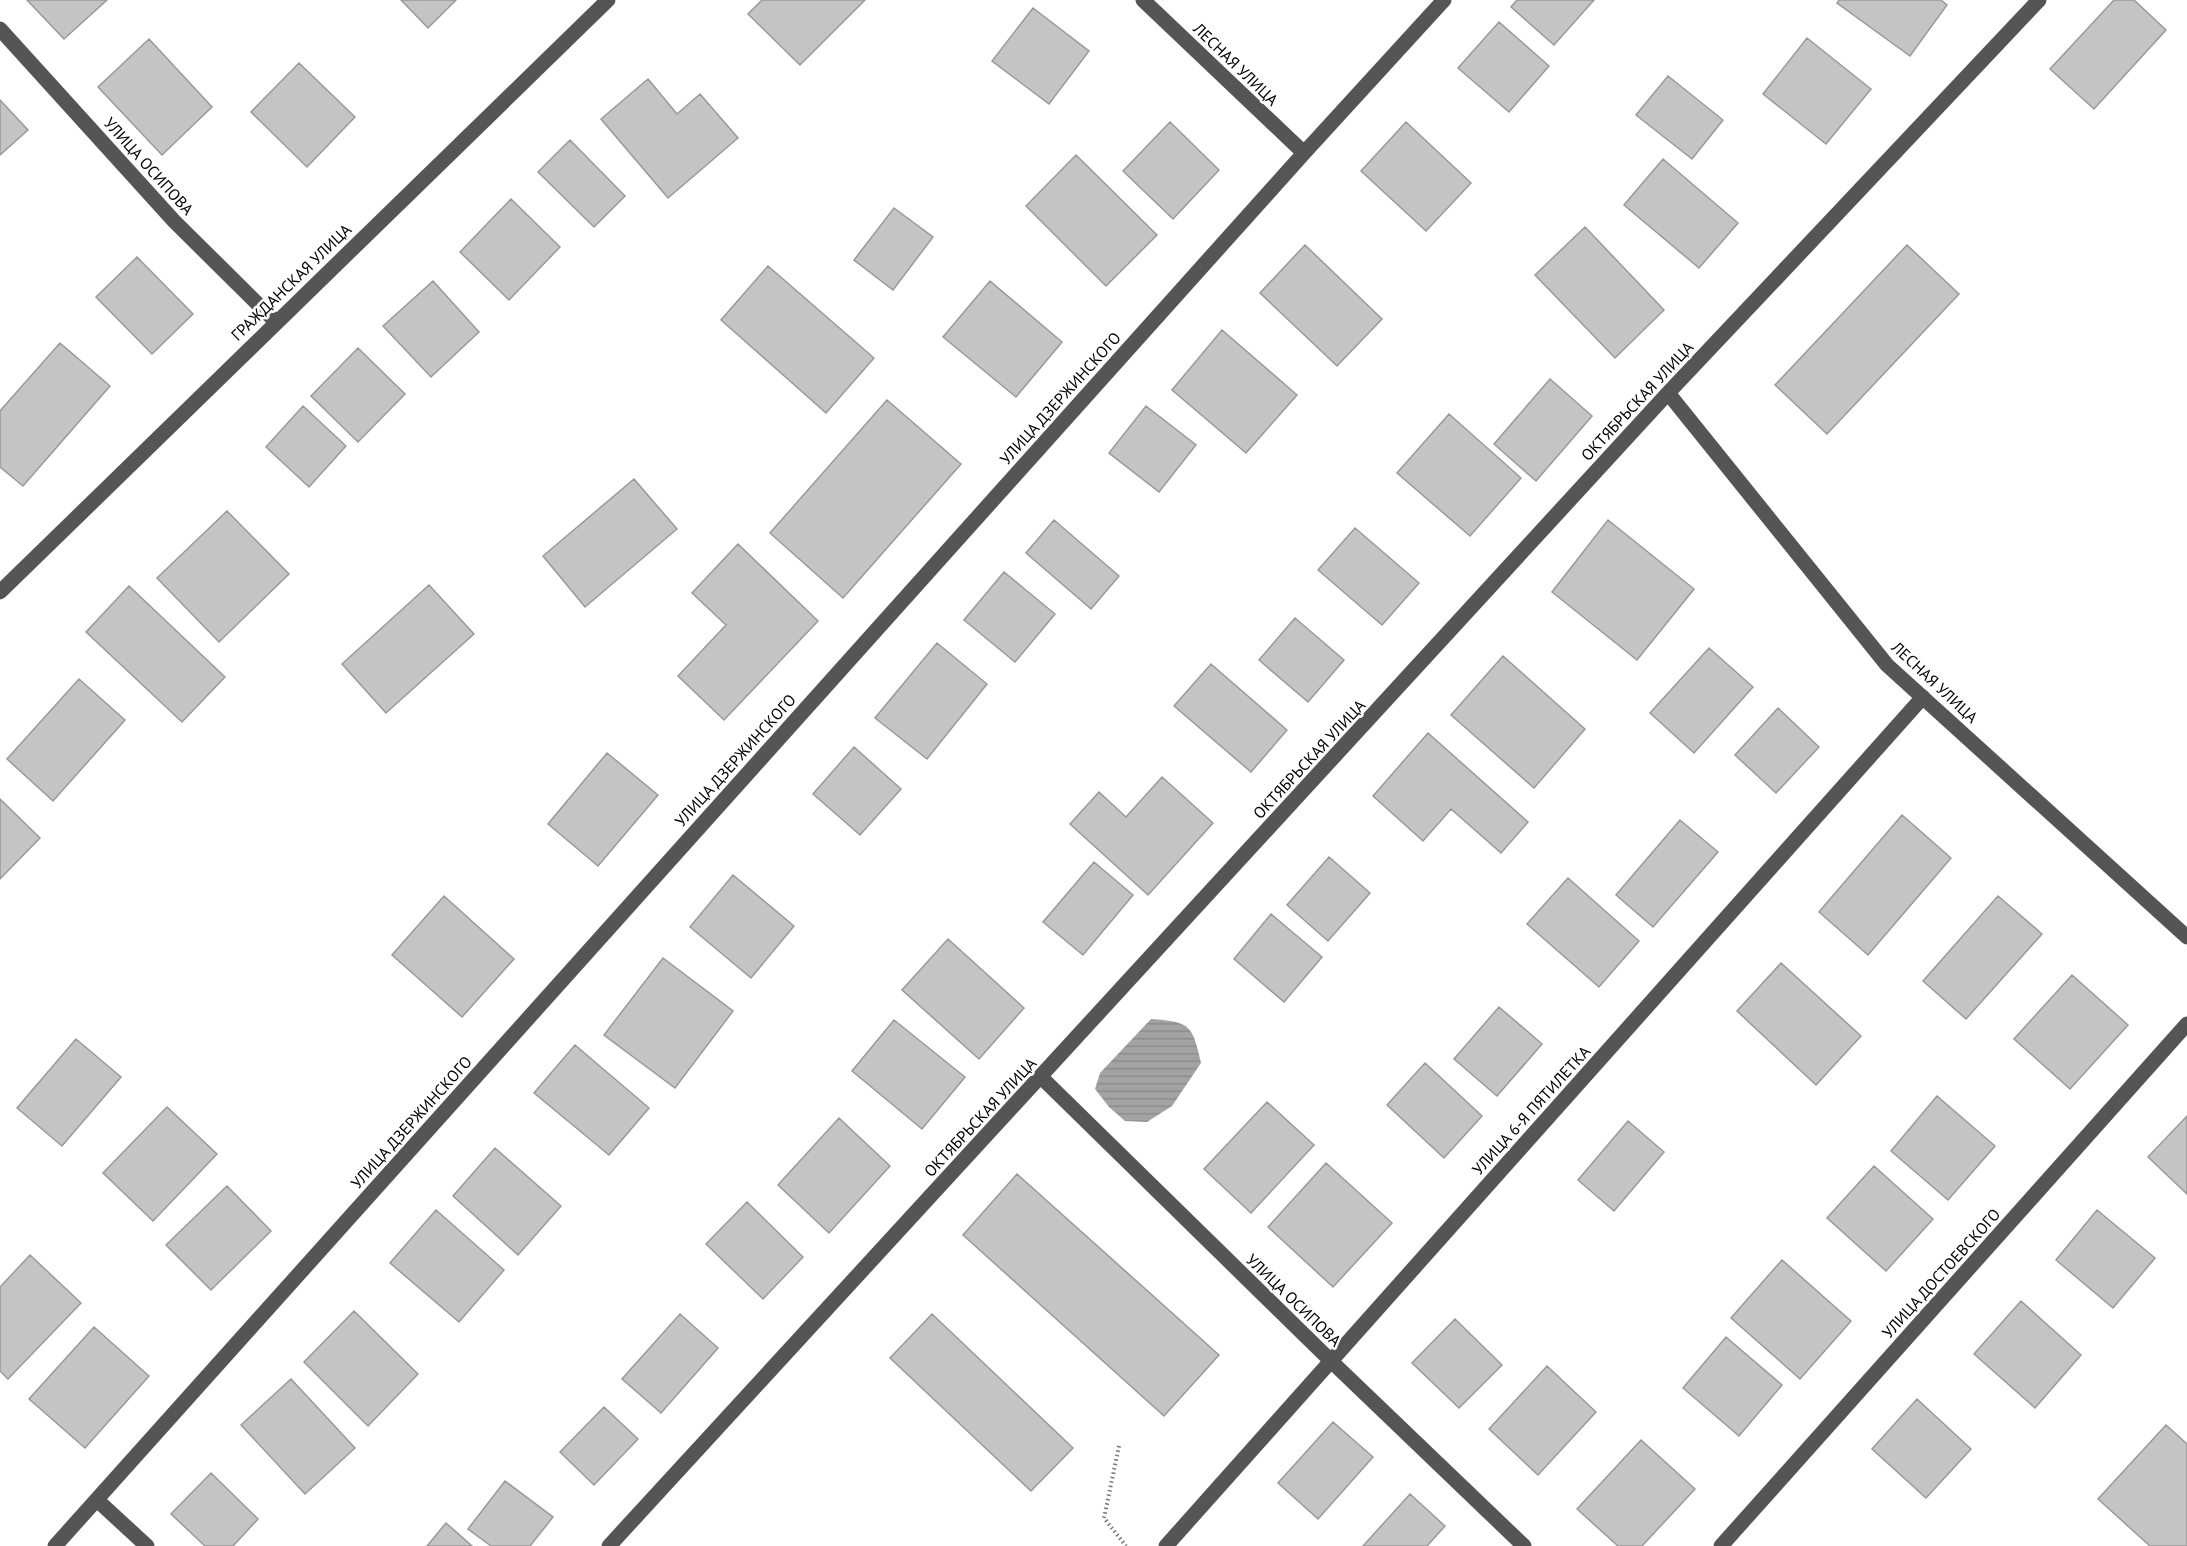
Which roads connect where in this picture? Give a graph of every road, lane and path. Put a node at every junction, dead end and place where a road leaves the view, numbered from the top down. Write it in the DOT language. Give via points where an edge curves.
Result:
graph roads {
  1 [pos="608,0"];
  2 [pos="1143,0"];
  3 [pos="1444,0"];
  4 [pos="2039,0"];
  5 [pos="0,29"];
  6 [pos="1304,153"];
  7 [pos="276,322"];
  8 [pos="1668,393"];
  9 [pos="0,592"];
  10 [pos="1923,697"];
  11 [pos="2187,937"];
  12 [pos="2187,1024"];
  13 [pos="1041,1077"];
  14 [pos="1331,1361"];
  15 [pos="1119,1446"];
  16 [pos="97,1500"];
  17 [pos="55,1546"];
  18 [pos="147,1546"];
  19 [pos="609,1546"];
  20 [pos="1126,1546"];
  21 [pos="1166,1546"];
  22 [pos="1524,1546"];
  23 [pos="1721,1546"];
  1 -- 7 [label="street, ГРАЖДАНСКАЯ УЛИЦА"];
  2 -- 6 [label="street, ЛЕСНАЯ УЛИЦА"];
  3 -- 6 [label="street, УЛИЦА ДЗЕРЖИНСКОГО"];
  4 -- 8 [label="street, ОКТЯБРЬСКАЯ УЛИЦА"];
  5 -- 7 [label="street, УЛИЦА ОСИПОВА" via="174,221"];
  6 -- 16 [label="street, УЛИЦА ДЗЕРЖИНСКОГО"];
  7 -- 9 [label="street, ГРАЖДАНСКАЯ УЛИЦА"];
  8 -- 10 [label="street, ЛЕСНАЯ УЛИЦА" via="1887,665"];
  8 -- 13 [label="street, ОКТЯБРЬСКАЯ УЛИЦА"];
  10 -- 11 [label="street, ЛЕСНАЯ УЛИЦА"];
  10 -- 14 [label="street, УЛИЦА 6-Я ПЯТИЛЕТКА"];
  12 -- 23 [label="street, УЛИЦА ДОСТОЕВСКОГО"];
  13 -- 14 [label="street, УЛИЦА ОСИПОВА"];
  13 -- 19 [label="street, ОКТЯБРЬСКАЯ УЛИЦА"];
  14 -- 21 [label="street, УЛИЦА 6-Я ПЯТИЛЕТКА"];
  14 -- 22 [label="street, УЛИЦА ОСИПОВА"];
  15 -- 20 [label="path" via="1104,1518"];
  16 -- 17 [label="street, УЛИЦА ДЗЕРЖИНСКОГО"];
  16 -- 18 [label="street"];
}
